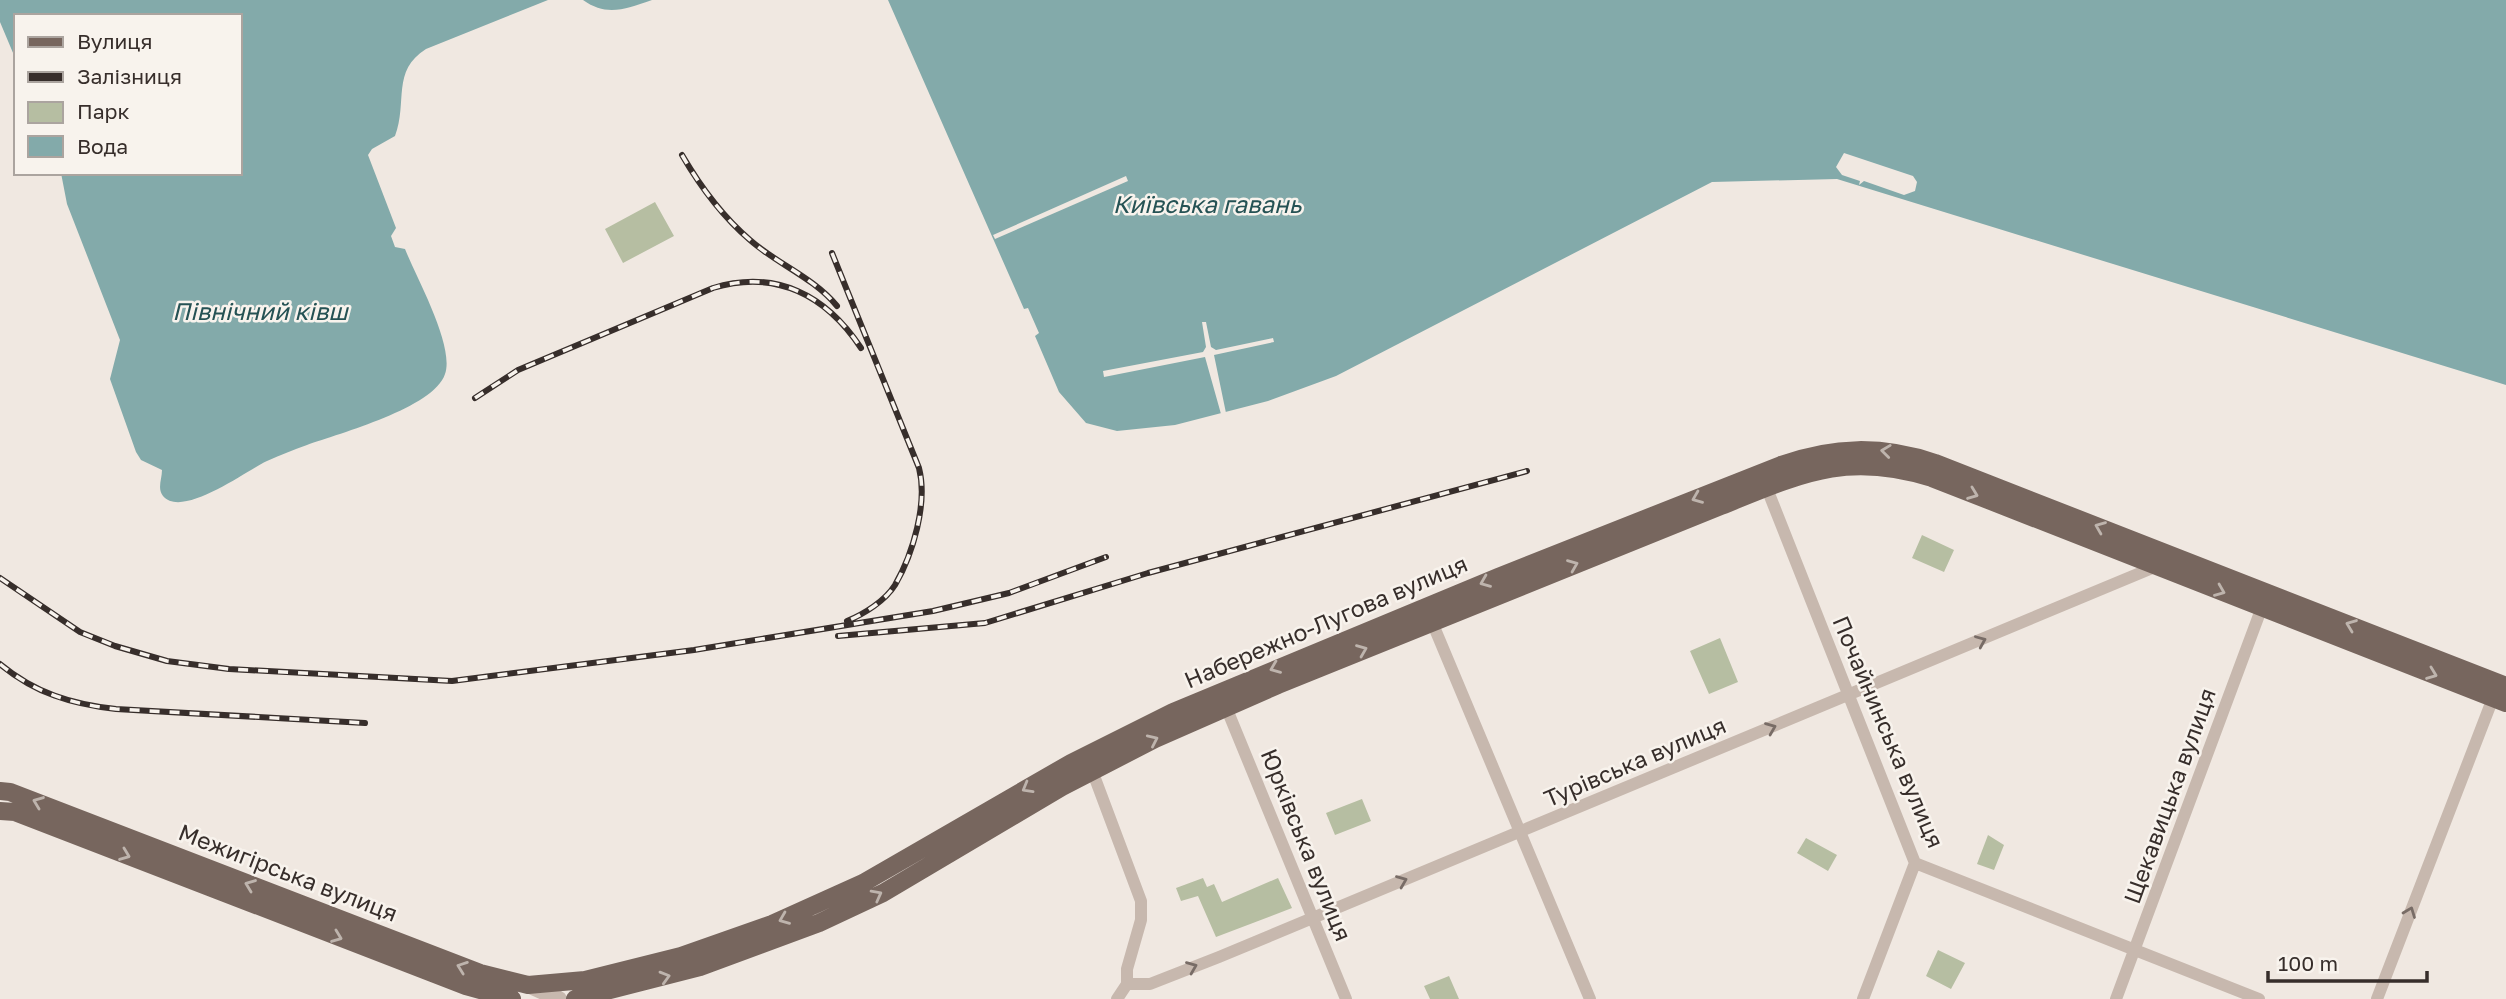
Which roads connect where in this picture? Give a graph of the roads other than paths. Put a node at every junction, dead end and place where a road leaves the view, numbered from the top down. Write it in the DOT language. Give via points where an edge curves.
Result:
graph roads {
  1 [pos="1763,480"];
  2 [pos="2160,559"];
  3 [pos="2262,607"];
  4 [pos="1432,622"];
  5 [pos="2502,696"];
  6 [pos="1849,697"];
  7 [pos="1226,707"];
  8 [pos="1089,763"];
  9 [pos="4,800"];
  10 [pos="1521,832"];
  11 [pos="1915,863"];
  12 [pos="1314,917"];
  13 [pos="2135,949"];
  14 [pos="1127,984"];
  15 [pos="528,985"];
  16 [pos="512,999"];
  17 [pos="558,999"];
  18 [pos="575,999"];
  19 [pos="1117,999"];
  20 [pos="1346,999"];
  21 [pos="1590,999"];
  22 [pos="1863,999"];
  23 [pos="2116,999"];
  24 [pos="2259,999"];
  25 [pos="2377,999"];
  1 -- 2 [label="main road, Набережно-Лугова вулиця" via="1854,464 1892,467"];
  4 -- 1 [label="main road, Набережно-Лугова вулиця, one-way"];
  1 -- 6 [label="street, Почайнинська вулиця"];
  1 -- 8 [label="main road, Набережно-Лугова вулиця, one-way" via="1236,684"];
  2 -- 3 [label="main road, one-way"];
  5 -- 2 [label="main road, one-way"];
  6 -- 2 [label="street, Турівська вулиця, one-way"];
  3 -- 5 [label="main road, one-way"];
  3 -- 13 [label="street, Щекавицька вулиця"];
  7 -- 4 [label="main road, Набережно-Лугова вулиця, one-way"];
  4 -- 10 [label="street"];
  25 -- 5 [label="street, one-way"];
  10 -- 6 [label="street, Турівська вулиця, one-way"];
  6 -- 11 [label="street, Почайнинська вулиця"];
  8 -- 7 [label="main road, Набережно-Лугова вулиця, one-way"];
  7 -- 12 [label="street, Юрківська вулиця"];
  8 -- 14 [label="street" via="1141,901"];
  8 -- 15 [label="main road, Набережно-Лугова вулиця, one-way" via="811,909 654,963 584,979"];
  18 -- 8 [label="main road, Набережно-Лугова вулиця, one-way" via="700,967 848,910"];
  15 -- 9 [label="main road, Межигірська вулиця, one-way" via="454,964"];
  9 -- 16 [label="main road, Межигірська вулиця, one-way" via="424,971"];
  12 -- 10 [label="street, Турівська вулиця, one-way"];
  10 -- 21 [label="street"];
  11 -- 13 [label="street, Почайнинська вулиця"];
  11 -- 22 [label="street"];
  14 -- 12 [label="street, Турівська вулиця, one-way" via="1150,984"];
  12 -- 20 [label="street, Юрківська вулиця"];
  13 -- 23 [label="street, Щекавицька вулиця"];
  13 -- 24 [label="street, Почайнинська вулиця"];
  14 -- 19 [label="street"];
  15 -- 17 [label="street, Межигірська вулиця"];
}
